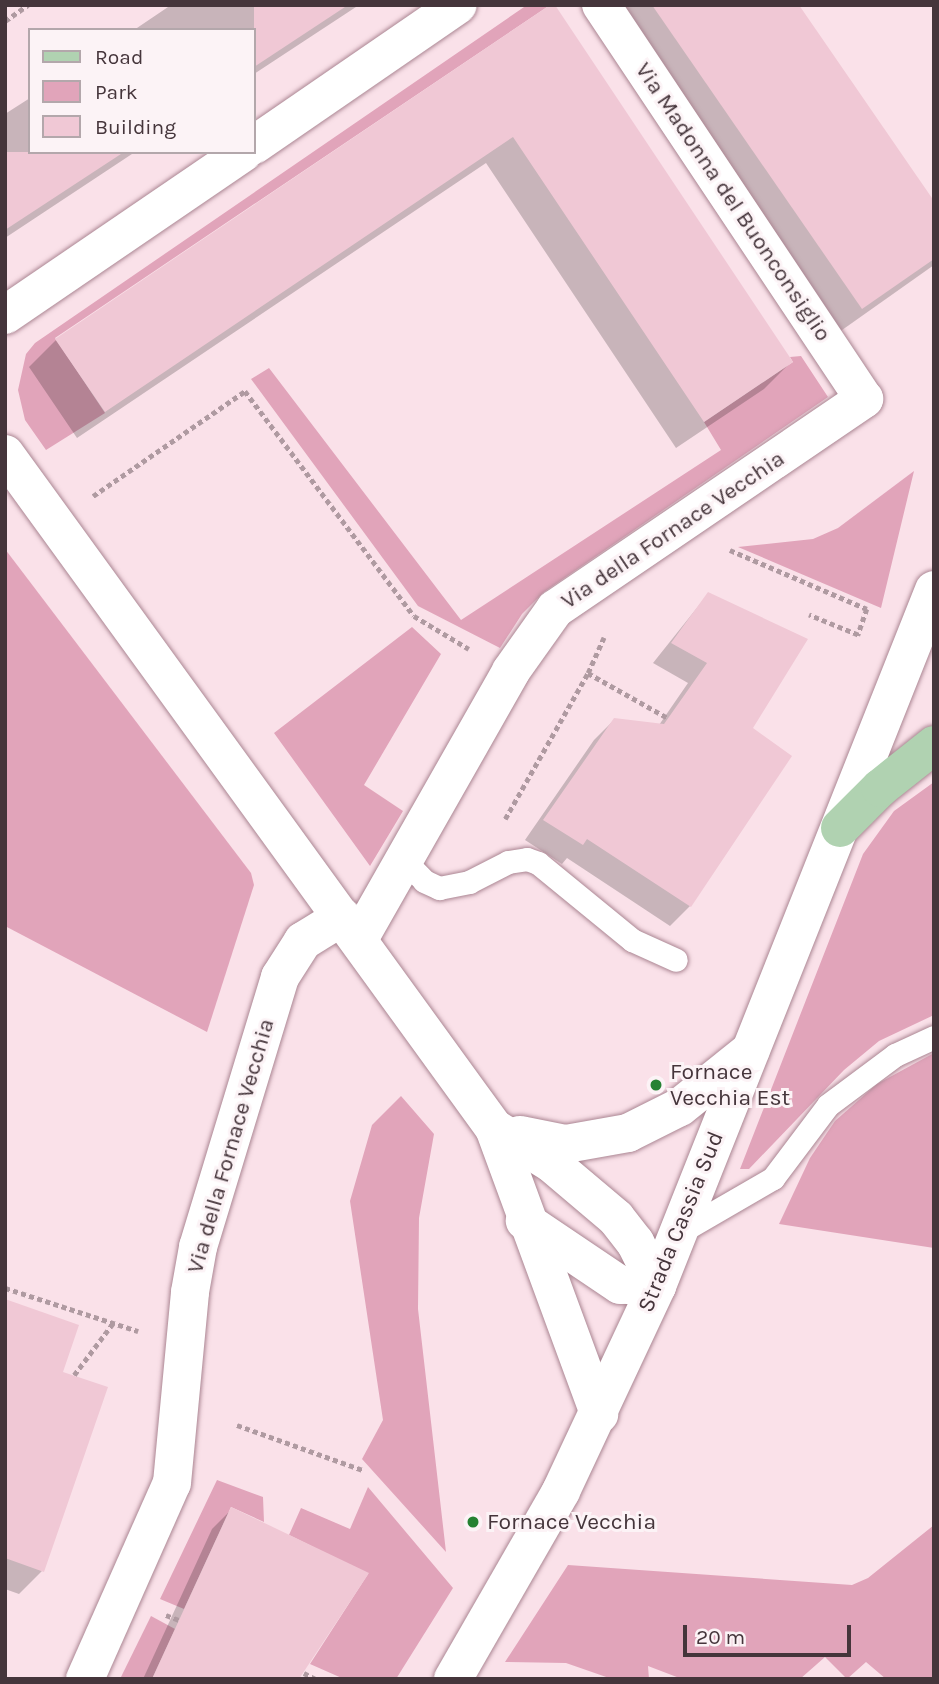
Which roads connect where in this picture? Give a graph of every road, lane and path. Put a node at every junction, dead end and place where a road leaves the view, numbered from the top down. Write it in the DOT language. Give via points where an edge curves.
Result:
graph roads {
  1 [pos="28,5"];
  2 [pos="458,5"];
  3 [pos="601,5"];
  4 [pos="5,21"];
  5 [pos="256,144"];
  6 [pos="241,154"];
  7 [pos="5,316"];
  8 [pos="864,399"];
  9 [pos="5,454"];
  10 [pos="81,504"];
  11 [pos="672,531"];
  12 [pos="602,576"];
  13 [pos="934,590"];
  14 [pos="809,615"];
  15 [pos="511,671"];
  16 [pos="588,673"];
  17 [pos="668,718"];
  18 [pos="934,745"];
  19 [pos="840,828"];
  20 [pos="404,860"];
  21 [pos="469,882"];
  22 [pos="350,928"];
  23 [pos="676,960"];
  24 [pos="934,1037"];
  25 [pos="750,1051"];
  26 [pos="494,1128"];
  27 [pos="525,1221"];
  28 [pos="678,1233"];
  29 [pos="657,1286"];
  30 [pos="5,1288"];
  31 [pos="113,1323"];
  32 [pos="153,1336"];
  33 [pos="74,1376"];
  34 [pos="599,1414"];
  35 [pos="237,1425"];
  36 [pos="363,1470"];
  37 [pos="303,1673"];
  38 [pos="85,1679"];
  39 [pos="316,1679"];
  40 [pos="453,1679"];
  41 [pos="541,1679"];
  42 [pos="565,1679"];
  1 -- 4 [label="path"];
  2 -- 5 [label="street"];
  3 -- 8 [label="street, Via Madonna del Buonconsiglio"];
  6 -- 7 [label="street"];
  8 -- 11 [label="street, Via della Fornace Vecchia"];
  9 -- 22 [label="street"];
  10 -- 15 [label="path" via="245,391 414,616"];
  11 -- 12 [label="street, Via della Fornace Vecchia"];
  11 -- 14 [label="path" via="728,549 867,609 858,635"];
  12 -- 15 [label="street, Via della Fornace Vecchia" via="555,609"];
  12 -- 16 [label="path" via="606,626"];
  13 -- 19 [label="street, Strada Cassia Sud"];
  15 -- 20 [label="street, Via della Fornace Vecchia"];
  16 -- 17 [label="path"];
  16 -- 21 [label="path"];
  18 -- 19 [label="main road" via="880,788"];
  19 -- 25 [label="street, Strada Cassia Sud"];
  20 -- 21 [label="lane" via="432,887"];
  20 -- 22 [label="street, Via della Fornace Vecchia"];
  21 -- 23 [label="lane" via="508,862 538,863 632,940"];
  22 -- 26 [label="street"];
  22 -- 38 [label="street, Via della Fornace Vecchia" via="303,941 280,977 198,1247 172,1483"];
  24 -- 28 [label="lane" via="895,1055 828,1105 774,1178"];
  25 -- 26 [label="street" via="680,1107 628,1133 566,1144"];
  25 -- 28 [label="street, Strada Cassia Sud"];
  26 -- 27 [label="street"];
  26 -- 29 [label="street" via="551,1163 616,1217"];
  27 -- 29 [label="street" via="620,1285"];
  27 -- 34 [label="street"];
  28 -- 29 [label="street, Strada Cassia Sud"];
  29 -- 34 [label="street, Strada Cassia Sud"];
  30 -- 31 [label="path"];
  31 -- 32 [label="path"];
  31 -- 33 [label="path"];
  34 -- 40 [label="street, Strada Cassia Sud" via="561,1491"];
  35 -- 36 [label="path"];
  37 -- 39 [label="path"];
  41 -- 42 [label="path"];
}
